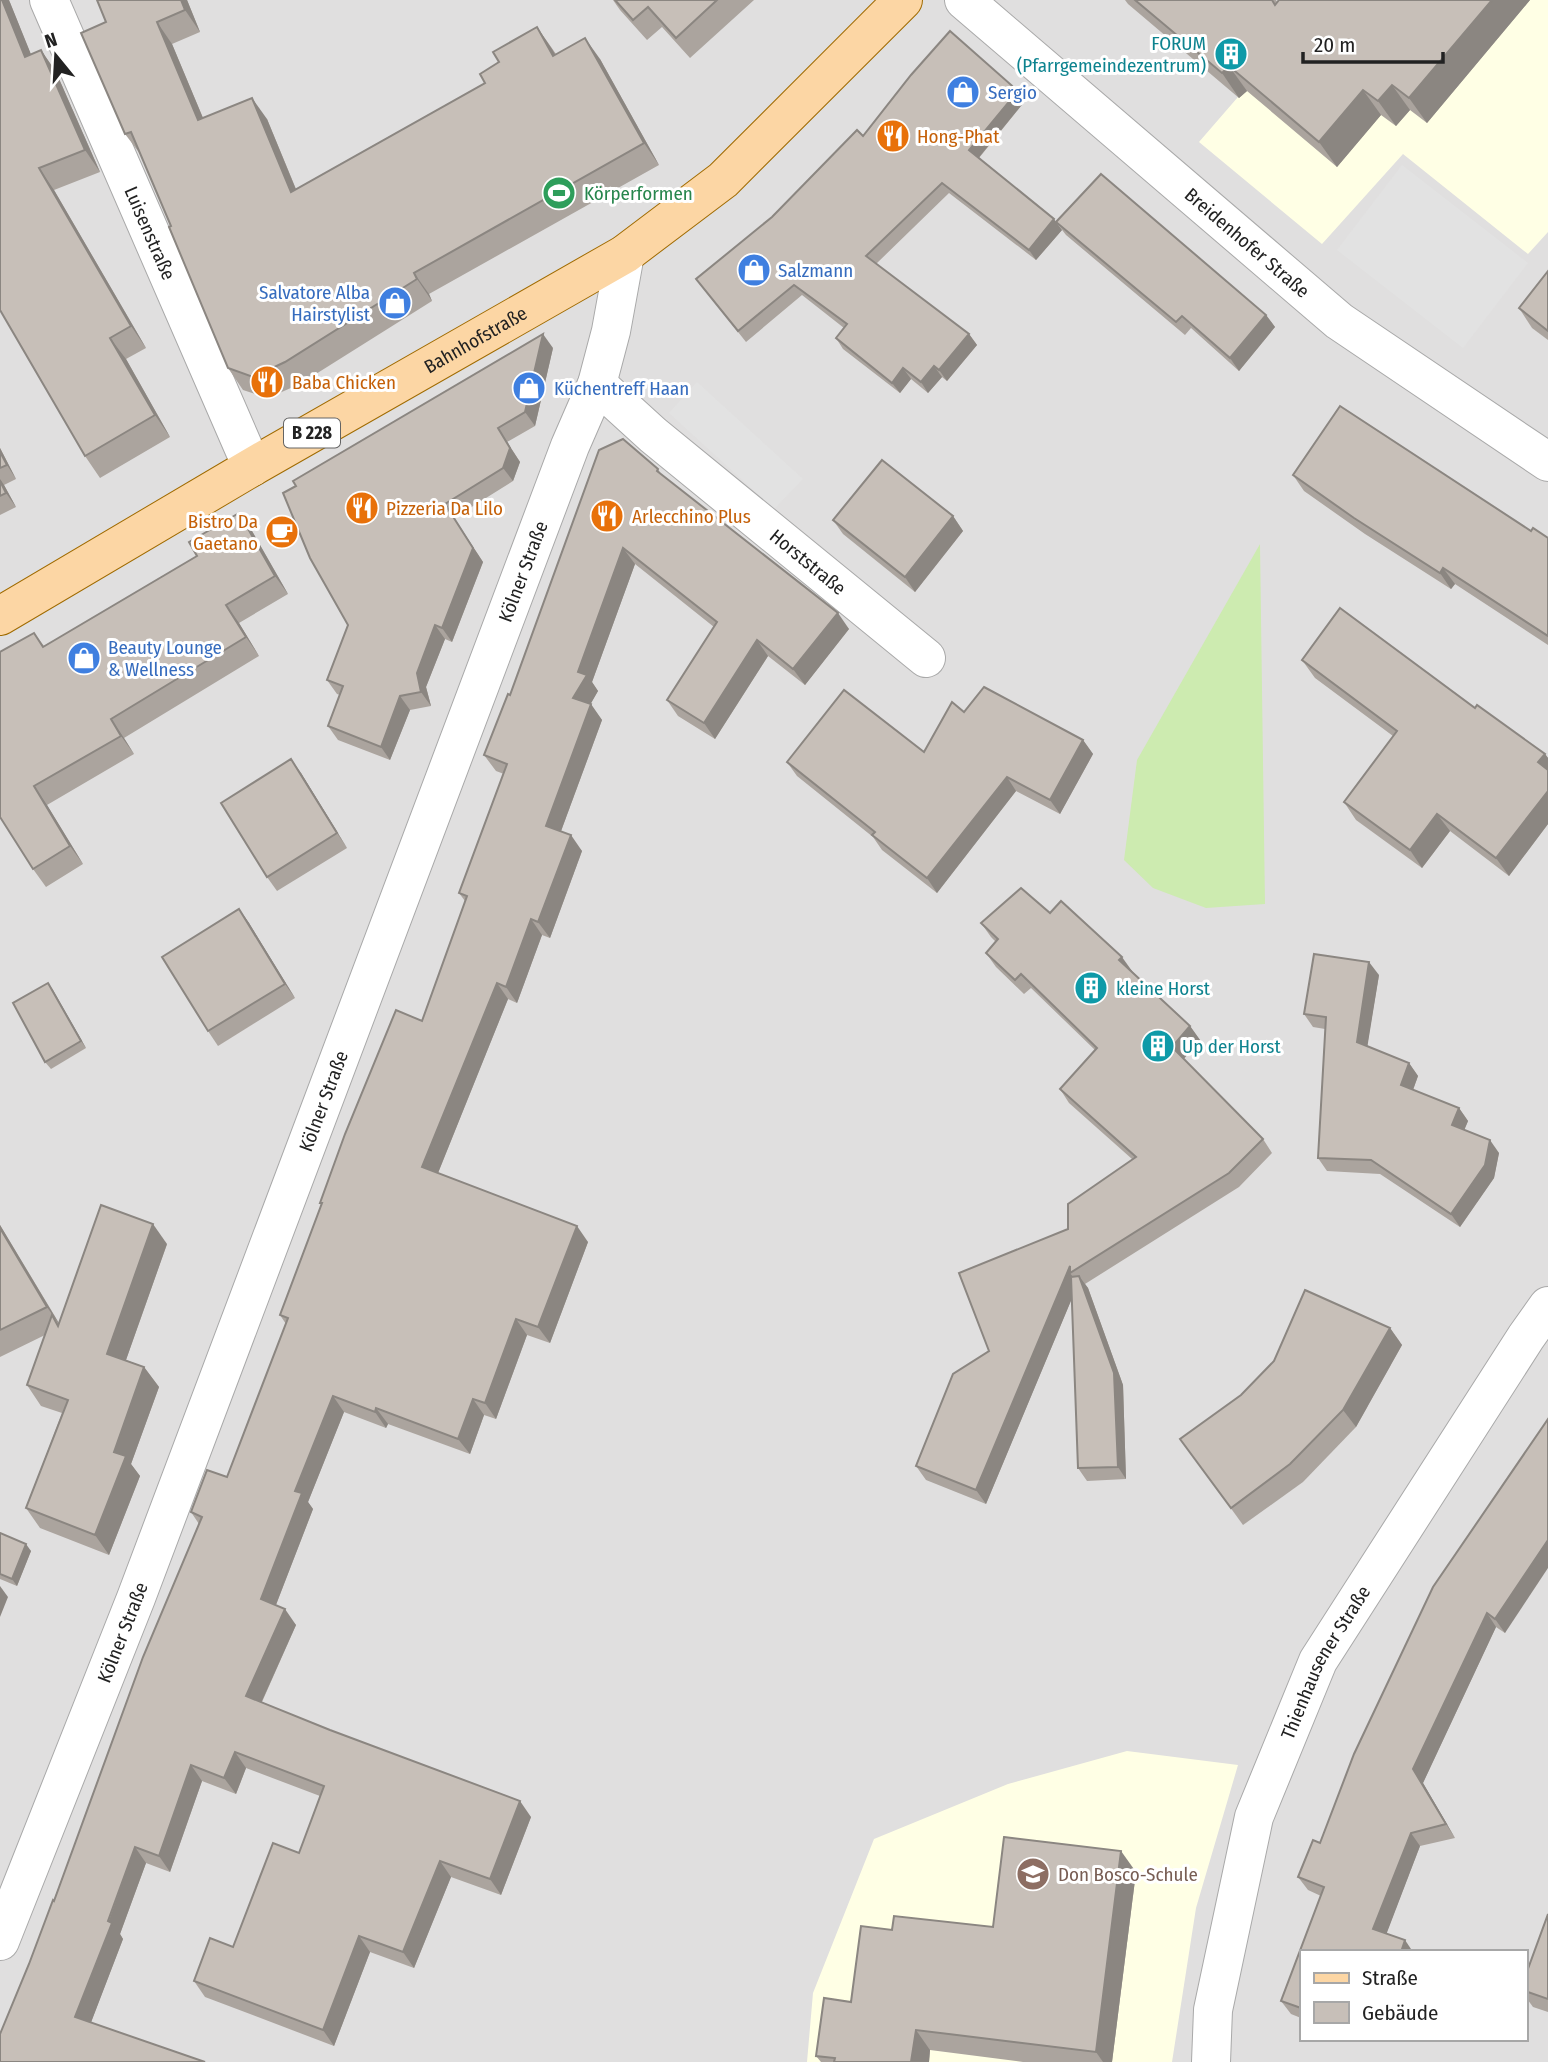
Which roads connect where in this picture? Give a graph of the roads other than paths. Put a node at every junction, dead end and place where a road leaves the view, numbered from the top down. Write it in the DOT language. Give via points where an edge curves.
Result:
graph roads {
  1 [pos="49,0"];
  2 [pos="903,0"];
  3 [pos="964,0"];
  4 [pos="625,254"];
  5 [pos="597,384"];
  6 [pos="1548,461"];
  7 [pos="253,467"];
  8 [pos="0,616"];
  9 [pos="926,658"];
  10 [pos="1548,1306"];
  11 [pos="0,1941"];
  12 [pos="1211,2062"];
  1 -- 7 [label="street, Luisenstraße"];
  2 -- 4 [label="main road, Bahnhofstraße / B 228" via="723,180"];
  3 -- 6 [label="street, Breidenhofer Straße" via="1339,321"];
  4 -- 5 [label="street, Kölner Straße"];
  4 -- 7 [label="main road, Bahnhofstraße / B 228"];
  5 -- 9 [label="street, Horststraße"];
  5 -- 11 [label="street, Kölner Straße" via="136,1598"];
  7 -- 8 [label="main road, Bahnhofstraße / B 228"];
  10 -- 12 [label="street, Thienhausener Straße" via="1318,1661 1254,1817 1213,2010"];
}
